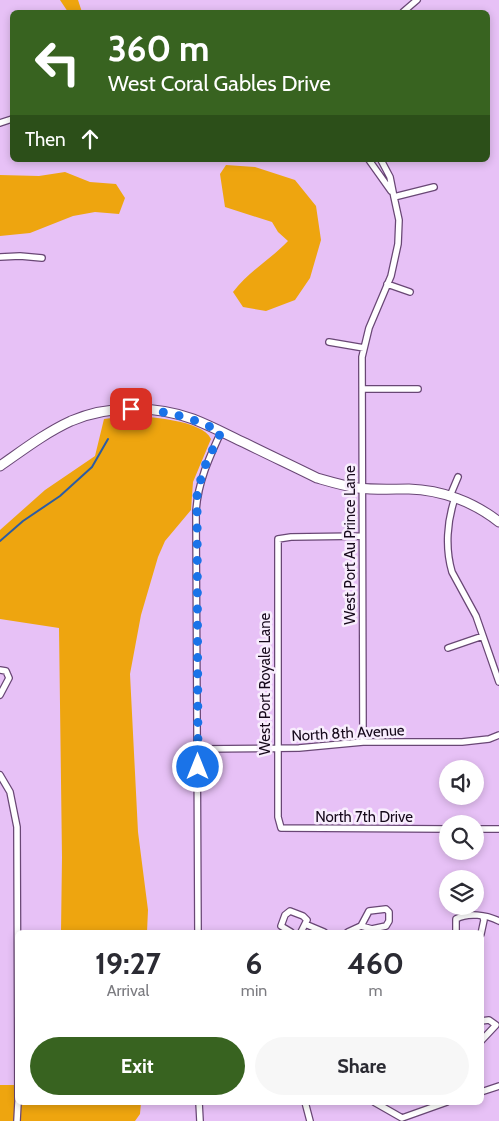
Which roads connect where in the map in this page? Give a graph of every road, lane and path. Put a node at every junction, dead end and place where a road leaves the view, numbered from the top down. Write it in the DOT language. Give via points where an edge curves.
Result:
graph roads {
  1 [pos="417,0"];
  2 [pos="405,10"];
  3 [pos="370,162"];
  4 [pos="382,162"];
  5 [pos="434,187"];
  6 [pos="394,197"];
  7 [pos="0,257"];
  8 [pos="42,258"];
  9 [pos="388,284"];
  10 [pos="410,292"];
  11 [pos="328,342"];
  12 [pos="364,348"];
  13 [pos="362,389"];
  14 [pos="418,389"];
  15 [pos="221,432"];
  16 [pos="0,466"];
  17 [pos="458,477"];
  18 [pos="362,488"];
  19 [pos="453,497"];
  20 [pos="499,522"];
  21 [pos="362,536"];
  22 [pos="483,636"];
  23 [pos="448,648"];
  24 [pos="0,670"];
  25 [pos="499,682"];
  26 [pos="0,695"];
  27 [pos="499,735"];
  28 [pos="363,742"];
  29 [pos="278,748"];
  30 [pos="198,749"];
  31 [pos="0,775"];
  32 [pos="281,828"];
  33 [pos="439,829"];
  34 [pos="484,829"];
  35 [pos="499,829"];
  36 [pos="483,917"];
  37 [pos="499,921"];
  38 [pos="305,924"];
  39 [pos="361,926"];
  40 [pos="17,930"];
  41 [pos="198,930"];
  42 [pos="288,930"];
  43 [pos="302,930"];
  44 [pos="319,930"];
  45 [pos="352,930"];
  46 [pos="456,930"];
  47 [pos="482,930"];
  48 [pos="484,1021"];
  49 [pos="498,1025"];
  50 [pos="484,1038"];
  51 [pos="499,1086"];
  52 [pos="484,1091"];
  53 [pos="18,1105"];
  54 [pos="199,1105"];
  55 [pos="306,1105"];
  56 [pos="379,1105"];
  57 [pos="439,1105"];
  58 [pos="403,1119"];
  59 [pos="17,1121"];
  60 [pos="200,1121"];
  61 [pos="310,1121"];
  1 -- 2 [label="street"];
  3 -- 6 [label="street, West Port Au Prince Lane"];
  4 -- 6 [label="street, West Port Au Prince Lane" via="390,177"];
  5 -- 6 [label="street"];
  6 -- 9 [label="street, West Port Au Prince Lane" via="399,234 396,260"];
  7 -- 8 [label="street"];
  9 -- 10 [label="street"];
  9 -- 12 [label="street, West Port Au Prince Lane"];
  11 -- 12 [label="street"];
  12 -- 13 [label="street, West Port Au Prince Lane"];
  13 -- 14 [label="street"];
  13 -- 18 [label="street, West Port Au Prince Lane"];
  15 -- 16 [label="street" via="193,419 164,411 114,410 71,421"];
  15 -- 18 [label="street" via="317,478"];
  15 -- 30 [label="street" via="203,470 197,496"];
  17 -- 19 [label="street"];
  18 -- 19 [label="street" via="416,490"];
  18 -- 21 [label="street, West Port Au Prince Lane"];
  19 -- 20 [label="street"];
  19 -- 22 [label="street" via="449,519 450,564"];
  21 -- 28 [label="street, West Port Au Prince Lane"];
  21 -- 29 [label="street, West Port Royale Lane" via="278,539"];
  22 -- 23 [label="street"];
  22 -- 25 [label="street"];
  24 -- 26 [label="street" via="6,671 10,678"];
  27 -- 28 [label="street, North 8th Avenue" via="462,742"];
  28 -- 29 [label="street, North 8th Avenue"];
  29 -- 30 [label="street, North 8th Avenue"];
  29 -- 32 [label="street, West Port Royale Lane" via="278,817"];
  30 -- 41 [label="street"];
  31 -- 40 [label="street" via="10,792 17,827"];
  32 -- 33 [label="street, North 7th Drive"];
  34 -- 35 [label="street"];
  36 -- 37 [label="street"];
  36 -- 46 [label="street" via="456,919"];
  36 -- 47 [label="street"];
  38 -- 42 [label="street" via="307,920 303,916 287,912 281,926"];
  38 -- 43 [label="street"];
  38 -- 44 [label="street"];
  39 -- 39 [label="street" via="372,930 386,926 389,912 386,909 369,911"];
  39 -- 45 [label="street"];
  48 -- 49 [label="street"];
  49 -- 50 [label="street"];
  51 -- 52 [label="street"];
  53 -- 59 [label="street"];
  54 -- 60 [label="street"];
  55 -- 61 [label="street"];
  56 -- 58 [label="street"];
  57 -- 58 [label="street"];
}
